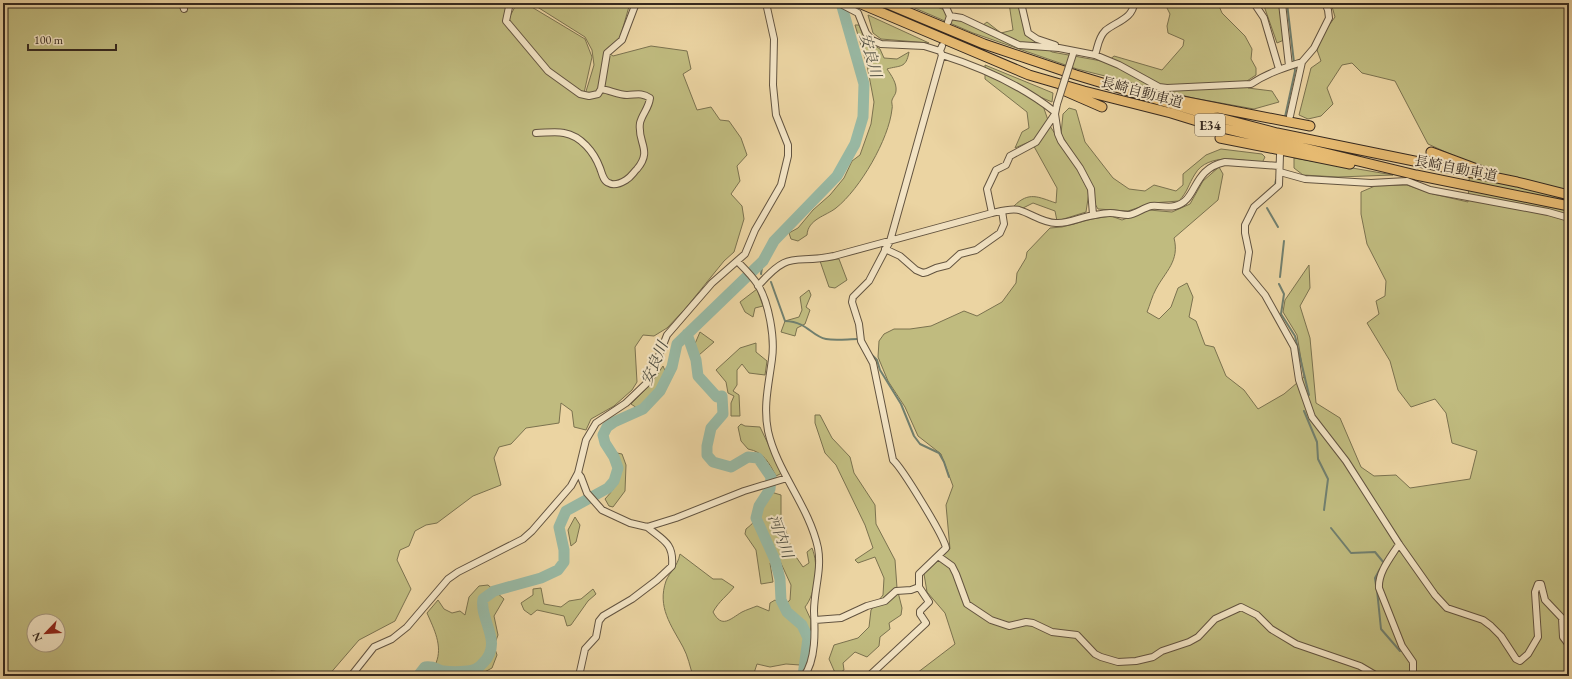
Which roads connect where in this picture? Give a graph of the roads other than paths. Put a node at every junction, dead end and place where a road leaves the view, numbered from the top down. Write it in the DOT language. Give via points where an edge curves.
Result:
graph roads {
  1 [pos="636,3"];
  2 [pos="766,3"];
  3 [pos="840,3"];
  4 [pos="886,3"];
  5 [pos="944,3"];
  6 [pos="1021,3"];
  7 [pos="1134,3"];
  8 [pos="1254,3"];
  9 [pos="1282,3"];
  10 [pos="1325,3"];
  11 [pos="858,5"];
  12 [pos="509,7"];
  13 [pos="1059,48"];
  14 [pos="942,51"];
  15 [pos="1074,52"];
  16 [pos="1095,55"];
  17 [pos="1295,64"];
  18 [pos="1279,69"];
  19 [pos="1029,74"];
  20 [pos="1119,88"];
  21 [pos="601,89"];
  22 [pos="1102,107"];
  23 [pos="1055,113"];
  24 [pos="1290,116"];
  25 [pos="1310,126"];
  26 [pos="536,133"];
  27 [pos="1220,138"];
  28 [pos="1431,152"];
  29 [pos="1280,155"];
  30 [pos="1280,169"];
  31 [pos="1416,175"];
  32 [pos="1516,182"];
  33 [pos="1569,195"];
  34 [pos="1569,206"];
  35 [pos="1002,211"];
  36 [pos="992,213"];
  37 [pos="1093,215"];
  38 [pos="1569,218"];
  39 [pos="890,241"];
  40 [pos="885,249"];
  41 [pos="740,264"];
  42 [pos="758,284"];
  43 [pos="578,474"];
  44 [pos="787,478"];
  45 [pos="647,527"];
  46 [pos="1399,544"];
  47 [pos="938,556"];
  48 [pos="919,587"];
  49 [pos="815,620"];
  50 [pos="1569,645"];
  51 [pos="808,673"];
  52 [pos="351,676"];
  53 [pos="579,676"];
  54 [pos="869,676"];
  55 [pos="1377,676"];
  56 [pos="1413,676"];
  1 -- 21 [label="street" via="622,40 608,53"];
  2 -- 41 [label="street" via="774,39 773,85 776,115 788,145 788,156 781,185 755,230"];
  3 -- 11 [label="street"];
  4 -- 20 [label="highway, 長崎自動車道 / E34" via="984,44"];
  5 -- 13 [label="street" via="949,19 962,18 1019,45"];
  6 -- 13 [label="street" via="1028,33"];
  7 -- 16 [label="street" via="1129,15 1100,37"];
  8 -- 18 [label="street" via="1264,18"];
  9 -- 17 [label="street"];
  10 -- 17 [label="street" via="1328,18 1314,48"];
  11 -- 14 [label="street" via="858,13 866,33 872,40 881,44 924,46"];
  11 -- 19 [label="highway, 長崎自動車道 / E34"];
  12 -- 21 [label="street" via="506,21 548,71 580,94 598,94"];
  13 -- 15 [label="street"];
  14 -- 23 [label="street" via="1028,92"];
  14 -- 39 [label="street"];
  15 -- 16 [label="street"];
  15 -- 23 [label="street, bridge"];
  16 -- 18 [label="street" via="1119,64 1159,87 1167,88 1251,84"];
  17 -- 18 [label="street"];
  17 -- 24 [label="street"];
  19 -- 22 [label="highway"];
  19 -- 31 [label="highway, 長崎自動車道 / E34" via="1210,125"];
  20 -- 25 [label="highway"];
  20 -- 32 [label="highway, 長崎自動車道 / E34" via="1277,133"];
  21 -- 26 [label="street" via="626,96 638,94 650,98 650,104 640,123 645,155 630,177 616,184 608,183 594,155 576,138 564,132"];
  23 -- 36 [label="street" via="1036,142 1010,156 1006,165 996,170 987,189"];
  23 -- 37 [label="street" via="1061,141 1080,168 1091,190"];
  27 -- 31 [label="highway" via="1330,161"];
  28 -- 32 [label="highway"];
  29 -- 30 [label="street"];
  30 -- 37 [label="street" via="1225,162 1208,169 1198,179 1186,200 1179,205 1150,206 1126,215"];
  30 -- 38 [label="street" via="1305,179 1371,183 1407,180 1430,190"];
  30 -- 46 [label="street" via="1279,185 1254,207 1245,225 1249,252 1246,272 1265,295 1294,347 1299,380 1312,417 1346,461"];
  31 -- 34 [label="highway, 長崎自動車道 / E34"];
  32 -- 33 [label="highway, 長崎自動車道 / E34"];
  35 -- 36 [label="street"];
  35 -- 37 [label="street" via="1020,210 1056,223 1066,223"];
  35 -- 40 [label="street" via="1004,224 1000,233 976,250 960,254 948,265 927,272 916,270 896,253"];
  36 -- 39 [label="street"];
  39 -- 40 [label="street"];
  39 -- 42 [label="street" via="824,258 791,259 775,268"];
  40 -- 47 [label="street" via="868,281 852,302 860,324 862,341 873,363 891,455 946,546"];
  41 -- 42 [label="street"];
  41 -- 43 [label="street" via="712,283 667,335 649,381 626,403 596,423 586,440"];
  42 -- 44 [label="street" via="768,312 772,343 766,389 768,431"];
  43 -- 45 [label="street" via="587,493 602,510 630,523"];
  43 -- 52 [label="street" via="571,486 532,531 523,539 448,579 407,627 392,639 374,647"];
  44 -- 45 [label="street"];
  44 -- 49 [label="street" via="811,527 818,548"];
  45 -- 53 [label="street" via="668,544 673,554 672,566 632,599 603,616 596,637 585,649"];
  46 -- 50 [label="street" via="1443,605 1455,612 1483,620 1501,636 1516,659 1523,660 1538,637 1534,592 1538,584 1543,587 1545,600 1562,618 1563,637"];
  46 -- 56 [label="street" via="1381,574 1379,588 1402,646 1413,662"];
  47 -- 48 [label="street" via="919,574"];
  47 -- 55 [label="street" via="952,566 967,604 991,620 1009,626 1033,623 1052,632 1077,635 1095,654 1118,662 1145,660 1189,642 1198,637 1215,619 1241,607 1257,615 1271,629 1296,644 1360,666"];
  48 -- 49 [label="street" via="896,591 885,601 842,618"];
  48 -- 54 [label="street" via="929,602 920,611 926,623"];
  49 -- 51 [label="street" via="812,662"];
}
